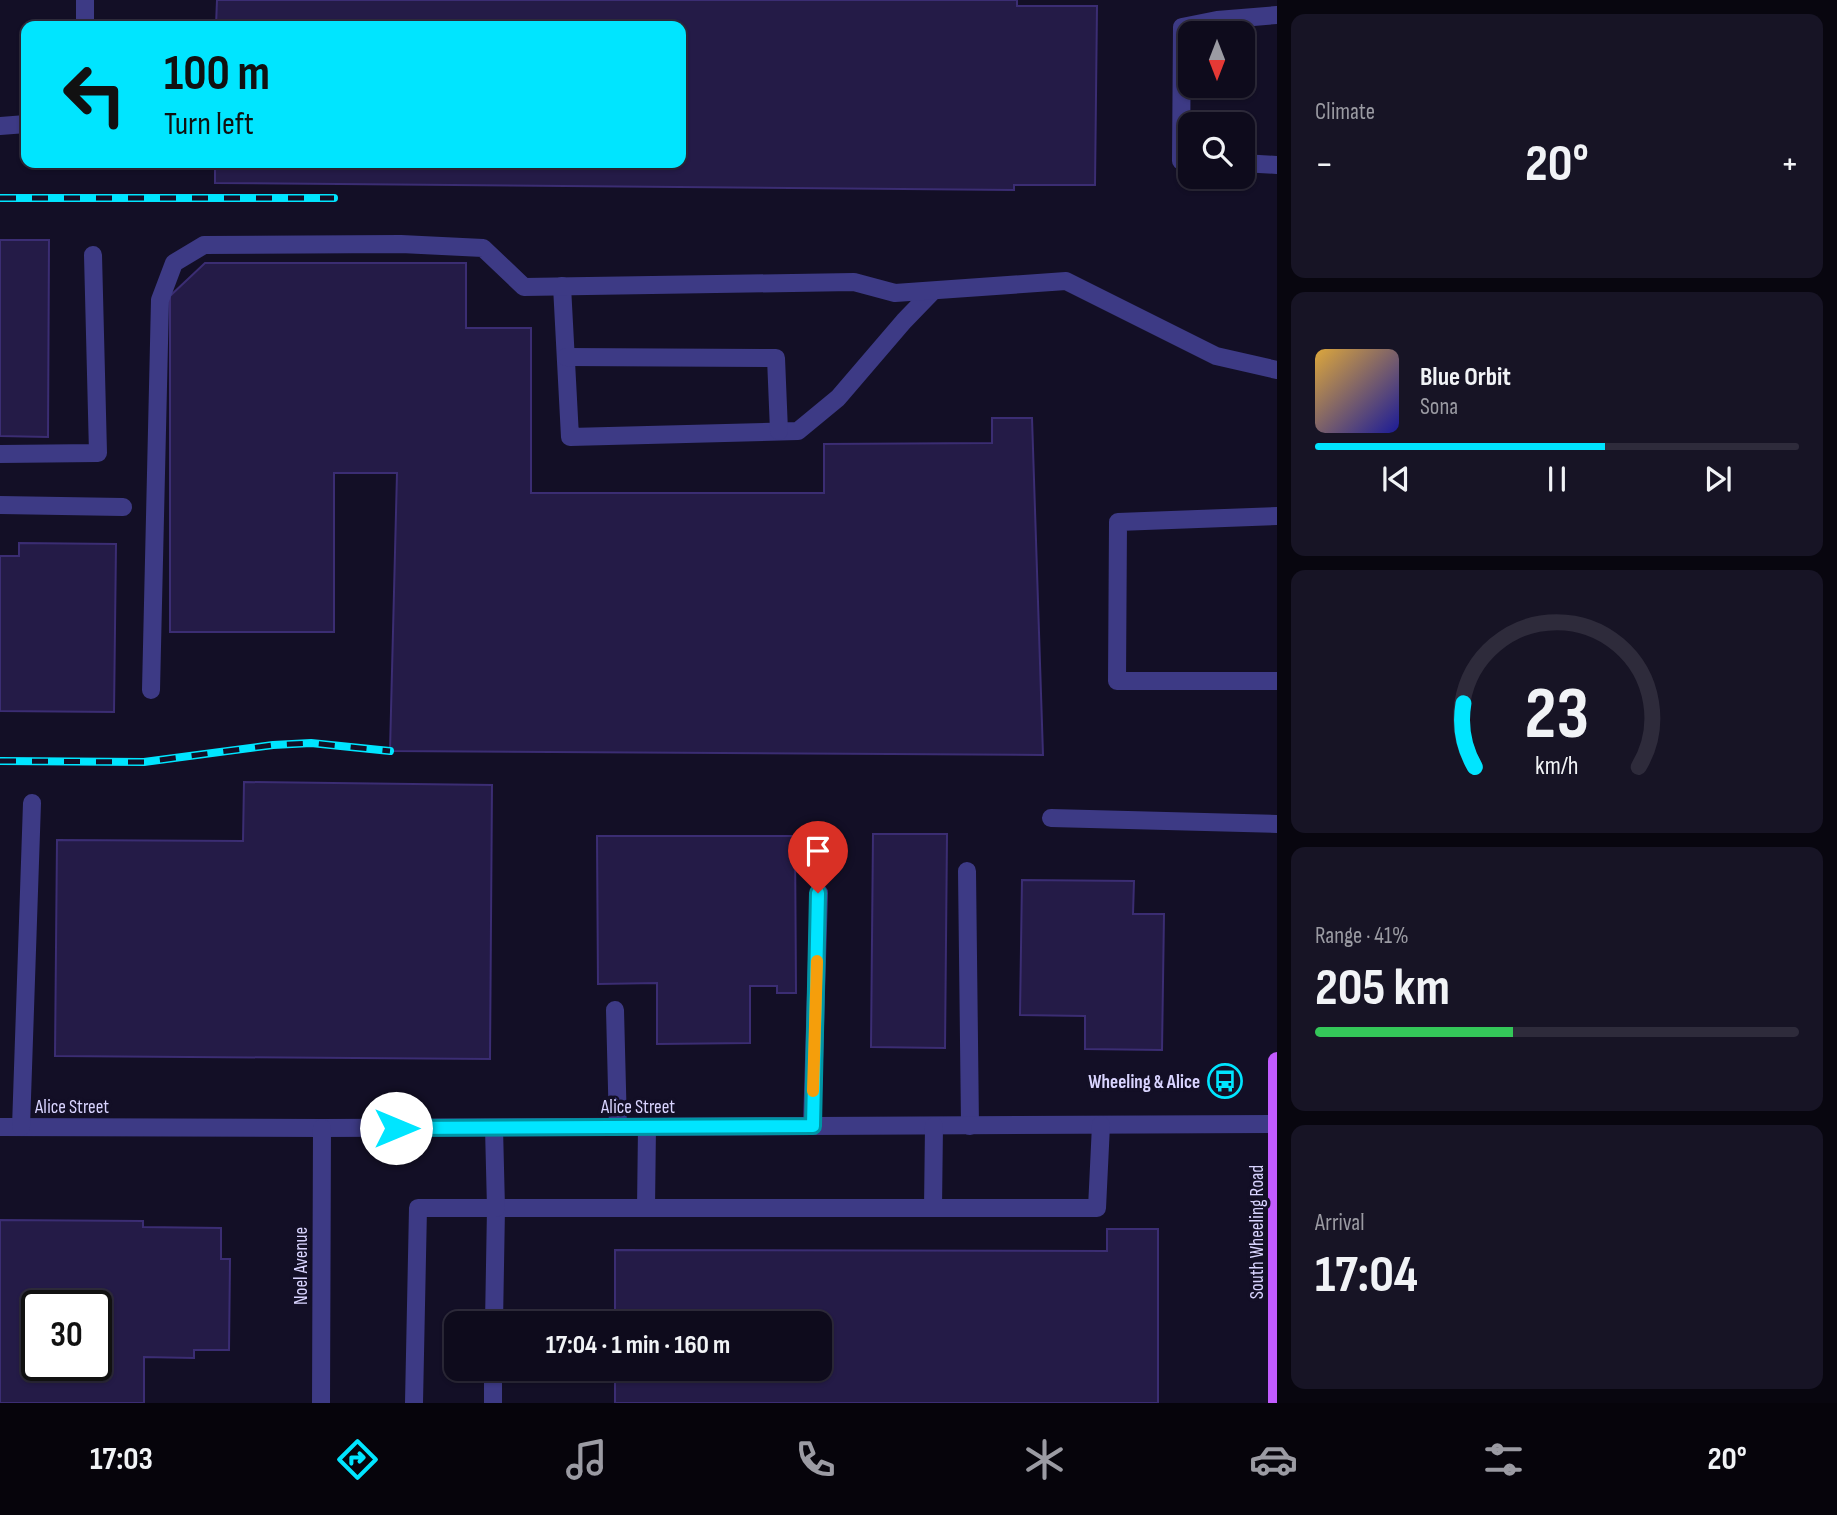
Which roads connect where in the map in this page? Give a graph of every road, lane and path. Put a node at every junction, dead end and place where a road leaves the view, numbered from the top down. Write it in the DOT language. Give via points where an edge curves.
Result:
graph roads {
  1 [pos="85,0"];
  2 [pos="1277,15"];
  3 [pos="85,21"];
  4 [pos="1181,112"];
  5 [pos="21,124"];
  6 [pos="0,125"];
  7 [pos="1255,163"];
  8 [pos="1277,164"];
  9 [pos="93,255"];
  10 [pos="562,286"];
  11 [pos="933,291"];
  12 [pos="566,357"];
  13 [pos="1277,370"];
  14 [pos="779,431"];
  15 [pos="0,454"];
  16 [pos="0,505"];
  17 [pos="123,507"];
  18 [pos="1277,516"];
  19 [pos="1277,681"];
  20 [pos="151,690"];
  21 [pos="32,803"];
  22 [pos="1051,818"];
  23 [pos="1277,824"];
  24 [pos="967,871"];
  25 [pos="818,893"];
  26 [pos="615,1010"];
  27 [pos="1277,1061"];
  28 [pos="1277,1124"];
  29 [pos="1101,1125"];
  30 [pos="813,1126"];
  31 [pos="934,1126"];
  32 [pos="970,1126"];
  33 [pos="0,1127"];
  34 [pos="21,1127"];
  35 [pos="618,1127"];
  36 [pos="647,1127"];
  37 [pos="322,1128"];
  38 [pos="494,1128"];
  39 [pos="496,1208"];
  40 [pos="646,1208"];
  41 [pos="933,1208"];
  42 [pos="494,1311"];
  43 [pos="493,1381"];
  44 [pos="320,1403"];
  45 [pos="414,1403"];
  46 [pos="492,1403"];
  47 [pos="1276,1403"];
  1 -- 3 [label="street"];
  2 -- 4 [label="street" via="1182,27"];
  5 -- 6 [label="street"];
  7 -- 8 [label="street"];
  9 -- 15 [label="street" via="98,453"];
  10 -- 11 [label="street" via="854,282 895,293"];
  10 -- 12 [label="street"];
  10 -- 20 [label="street" via="524,287 483,248 204,245 174,262 160,300"];
  11 -- 13 [label="street" via="1066,281 1216,356"];
  11 -- 14 [label="street" via="838,398 798,431"];
  12 -- 14 [label="street" via="776,358"];
  12 -- 14 [label="street" via="570,437"];
  16 -- 17 [label="street"];
  18 -- 19 [label="street" via="1118,522 1117,681"];
  21 -- 34 [label="street"];
  22 -- 23 [label="street"];
  24 -- 32 [label="street"];
  25 -- 30 [label="street"];
  26 -- 35 [label="street"];
  27 -- 28 [label="main road, South Wheeling Road"];
  28 -- 29 [label="street, Alice Street"];
  28 -- 47 [label="main road, South Wheeling Road"];
  29 -- 32 [label="street, Alice Street"];
  29 -- 41 [label="street" via="1097,1208"];
  30 -- 31 [label="street, Alice Street"];
  30 -- 36 [label="street, Alice Street"];
  31 -- 32 [label="street, Alice Street"];
  31 -- 41 [label="street"];
  33 -- 34 [label="street, Alice Street"];
  34 -- 37 [label="street, Alice Street"];
  35 -- 36 [label="street, Alice Street"];
  35 -- 38 [label="street, Alice Street"];
  36 -- 40 [label="street"];
  37 -- 38 [label="street, Alice Street"];
  37 -- 44 [label="street, Noel Avenue"];
  38 -- 39 [label="street"];
  39 -- 40 [label="street"];
  39 -- 42 [label="street"];
  39 -- 45 [label="street" via="418,1208"];
  40 -- 41 [label="street"];
  43 -- 46 [label="street"];
}
